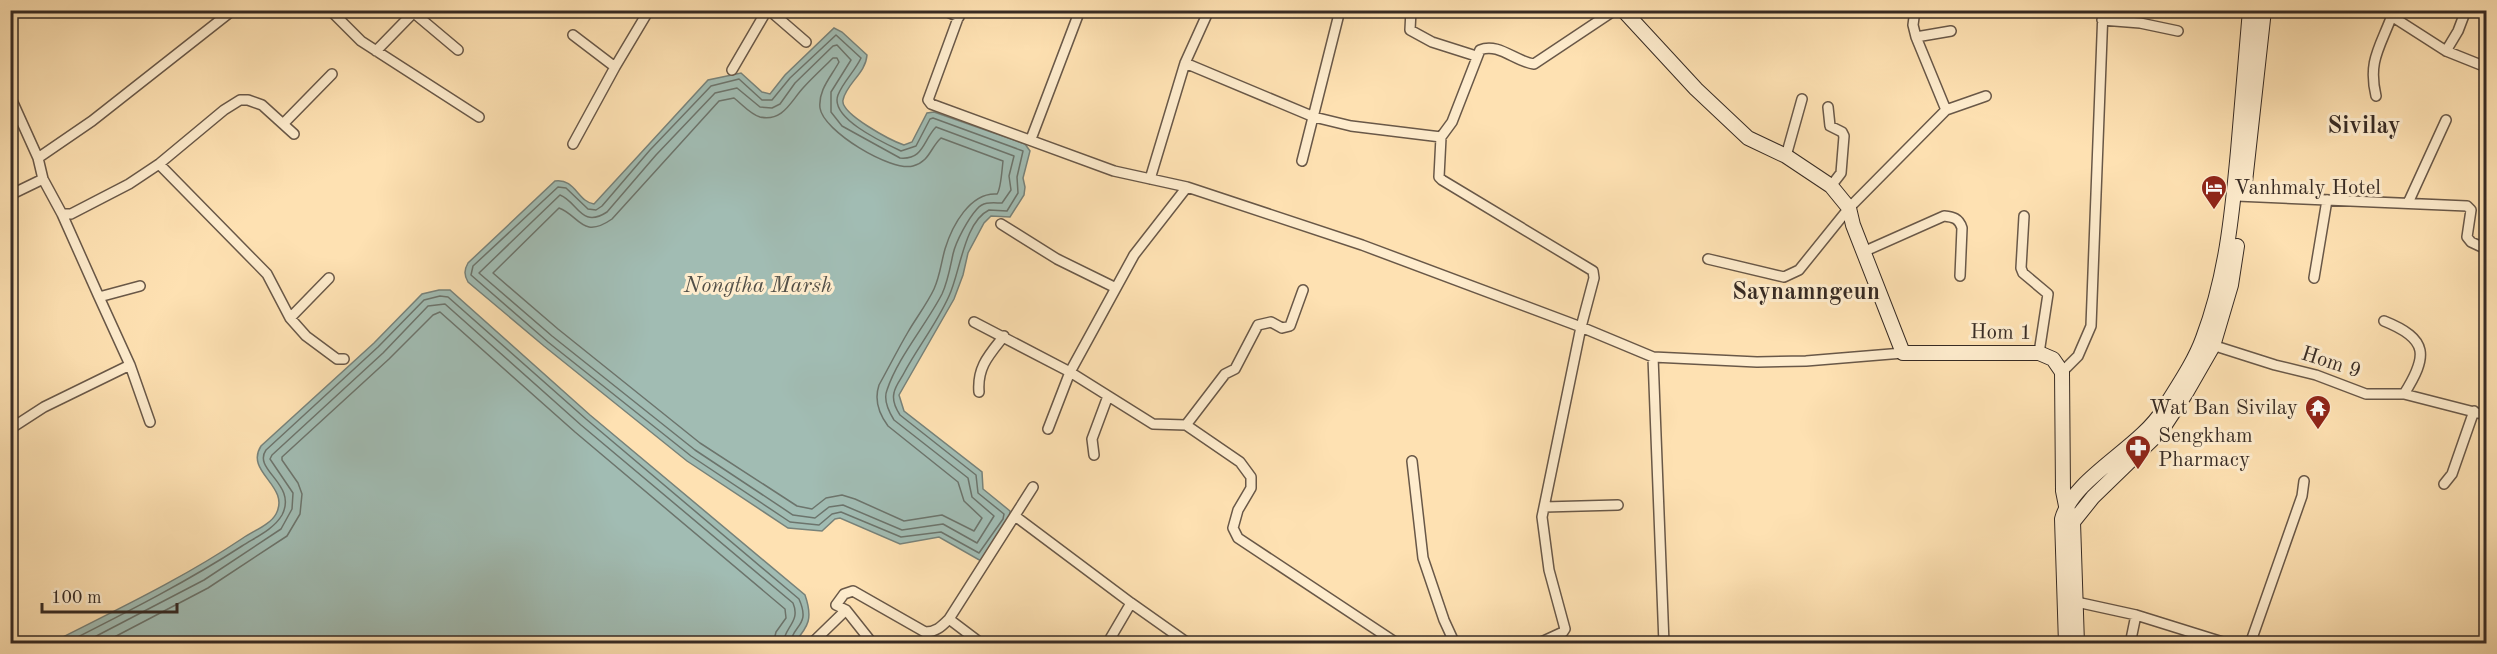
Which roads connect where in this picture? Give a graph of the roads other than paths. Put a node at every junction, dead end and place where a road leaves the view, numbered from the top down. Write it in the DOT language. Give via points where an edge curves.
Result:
graph roads {
  1 [pos="233,10"];
  2 [pos="330,10"];
  3 [pos="768,10"];
  4 [pos="943,10"];
  5 [pos="1080,10"];
  6 [pos="1209,10"];
  7 [pos="1411,10"];
  8 [pos="1615,10"];
  9 [pos="1915,10"];
  10 [pos="2250,10"];
  11 [pos="2264,10"];
  12 [pos="2382,10"];
  13 [pos="2466,10"];
  14 [pos="649,11"];
  15 [pos="415,12"];
  16 [pos="960,14"];
  17 [pos="1629,14"];
  18 [pos="2103,15"];
  19 [pos="1338,18"];
  20 [pos="2391,18"];
  21 [pos="1951,30"];
  22 [pos="2178,31"];
  23 [pos="573,35"];
  24 [pos="1916,37"];
  25 [pos="806,42"];
  26 [pos="458,50"];
  27 [pos="376,51"];
  28 [pos="2446,51"];
  29 [pos="1476,56"];
  30 [pos="1185,63"];
  31 [pos="615,67"];
  32 [pos="2487,67"];
  33 [pos="732,70"];
  34 [pos="332,74"];
  35 [pos="10,96"];
  36 [pos="1986,96"];
  37 [pos="2376,96"];
  38 [pos="1802,99"];
  39 [pos="1828,107"];
  40 [pos="1946,110"];
  41 [pos="478,117"];
  42 [pos="1314,117"];
  43 [pos="2446,120"];
  44 [pos="283,124"];
  45 [pos="294,134"];
  46 [pos="1441,137"];
  47 [pos="1031,139"];
  48 [pos="573,144"];
  49 [pos="1786,156"];
  50 [pos="39,158"];
  51 [pos="1302,161"];
  52 [pos="159,164"];
  53 [pos="43,179"];
  54 [pos="1150,179"];
  55 [pos="1831,186"];
  56 [pos="1187,187"];
  57 [pos="10,195"];
  58 [pos="2239,196"];
  59 [pos="2327,200"];
  60 [pos="2408,203"];
  61 [pos="1849,208"];
  62 [pos="62,214"];
  63 [pos="2024,216"];
  64 [pos="1001,224"];
  65 [pos="2487,249"];
  66 [pos="1863,252"];
  67 [pos="1708,259"];
  68 [pos="1960,276"];
  69 [pos="329,278"];
  70 [pos="2314,278"];
  71 [pos="140,286"];
  72 [pos="1116,288"];
  73 [pos="1303,290"];
  74 [pos="99,297"];
  75 [pos="290,318"];
  76 [pos="2384,321"];
  77 [pos="974,322"];
  78 [pos="1581,327"];
  79 [pos="1004,336"];
  80 [pos="2208,343"];
  81 [pos="1904,353"];
  82 [pos="2039,353"];
  83 [pos="1653,357"];
  84 [pos="344,359"];
  85 [pos="130,364"];
  86 [pos="2275,365"];
  87 [pos="1070,372"];
  88 [pos="2062,372"];
  89 [pos="2288,377"];
  90 [pos="979,392"];
  91 [pos="2386,393"];
  92 [pos="2404,394"];
  93 [pos="1108,396"];
  94 [pos="2373,400"];
  95 [pos="2474,411"];
  96 [pos="2487,415"];
  97 [pos="150,422"];
  98 [pos="1186,425"];
  99 [pos="10,429"];
  100 [pos="1048,429"];
  101 [pos="1094,455"];
  102 [pos="1412,461"];
  103 [pos="2062,472"];
  104 [pos="2304,481"];
  105 [pos="2444,484"];
  106 [pos="1033,487"];
  107 [pos="2076,494"];
  108 [pos="1618,505"];
  109 [pos="2066,506"];
  110 [pos="1544,507"];
  111 [pos="2083,508"];
  112 [pos="1015,516"];
  113 [pos="2073,522"];
  114 [pos="2070,601"];
  115 [pos="1131,603"];
  116 [pos="846,610"];
  117 [pos="2136,615"];
  118 [pos="949,619"];
  119 [pos="811,644"];
  120 [pos="873,644"];
  121 [pos="982,644"];
  122 [pos="1107,644"];
  123 [pos="1189,644"];
  124 [pos="1398,644"];
  125 [pos="1455,644"];
  126 [pos="1537,644"];
  127 [pos="1664,644"];
  128 [pos="2066,644"];
  129 [pos="2077,644"];
  130 [pos="2130,644"];
  131 [pos="2229,644"];
  132 [pos="2250,644"];
  1 -- 50 [label="street"];
  2 -- 27 [label="street" via="350,32"];
  3 -- 25 [label="street"];
  3 -- 33 [label="street"];
  4 -- 16 [label="street"];
  5 -- 47 [label="street"];
  6 -- 30 [label="street"];
  7 -- 29 [label="street" via="1410,30 1432,42"];
  8 -- 29 [label="street" via="1534,64 1488,47"];
  9 -- 24 [label="street"];
  10 -- 58 [label="main road"];
  11 -- 58 [label="main road"];
  12 -- 20 [label="street"];
  13 -- 28 [label="street"];
  14 -- 31 [label="street"];
  15 -- 26 [label="street"];
  15 -- 27 [label="street"];
  16 -- 47 [label="street" via="928,102"];
  17 -- 49 [label="main road" via="1696,89 1748,138"];
  18 -- 22 [label="street"];
  18 -- 88 [label="street" via="2091,326 2079,356"];
  19 -- 42 [label="street"];
  20 -- 28 [label="street"];
  20 -- 37 [label="street" via="2371,75"];
  21 -- 24 [label="street"];
  23 -- 31 [label="street"];
  24 -- 40 [label="street"];
  27 -- 41 [label="street"];
  28 -- 32 [label="street"];
  29 -- 46 [label="street" via="1452,122"];
  30 -- 42 [label="street"];
  30 -- 54 [label="street"];
  31 -- 48 [label="street"];
  34 -- 44 [label="street"];
  35 -- 50 [label="street"];
  36 -- 40 [label="street"];
  38 -- 49 [label="street"];
  39 -- 55 [label="street" via="1830,126 1844,136 1841,173"];
  40 -- 61 [label="street"];
  42 -- 46 [label="street" via="1357,127"];
  42 -- 51 [label="street"];
  43 -- 60 [label="street"];
  44 -- 45 [label="street"];
  44 -- 52 [label="street" via="262,105 240,100"];
  46 -- 78 [label="street" via="1442,180 1593,271"];
  47 -- 54 [label="street" via="1114,171"];
  49 -- 55 [label="main road"];
  50 -- 53 [label="street"];
  52 -- 62 [label="street" via="115,193 71,214"];
  52 -- 75 [label="street" via="267,274"];
  53 -- 57 [label="street"];
  53 -- 62 [label="street"];
  54 -- 56 [label="street"];
  55 -- 61 [label="main road"];
  56 -- 72 [label="street" via="1134,255"];
  56 -- 78 [label="street" via="1362,245"];
  58 -- 59 [label="street"];
  58 -- 80 [label="main road" via="2231,285"];
  59 -- 60 [label="street"];
  59 -- 70 [label="street"];
  60 -- 65 [label="street" via="2470,207 2467,237"];
  61 -- 66 [label="main road"];
  61 -- 67 [label="street" via="1799,270 1784,277"];
  62 -- 74 [label="street"];
  63 -- 82 [label="street" via="2021,268 2048,294"];
  64 -- 72 [label="street" via="1057,259"];
  66 -- 68 [label="street" via="1944,216 1955,217 1962,228"];
  66 -- 81 [label="main road"];
  69 -- 75 [label="street"];
  71 -- 74 [label="street"];
  72 -- 87 [label="street"];
  73 -- 98 [label="street" via="1290,326 1282,328 1271,322 1258,326 1235,369 1225,374"];
  74 -- 85 [label="street"];
  75 -- 84 [label="street" via="327,353"];
  76 -- 92 [label="street" via="2404,329 2417,342 2421,353 2420,364"];
  77 -- 79 [label="street"];
  78 -- 83 [label="street"];
  78 -- 110 [label="street"];
  79 -- 87 [label="street"];
  79 -- 90 [label="street" via="984,361"];
  80 -- 86 [label="street, Hom 9"];
  80 -- 107 [label="main road" via="2155,423"];
  80 -- 111 [label="main road" via="2161,431"];
  81 -- 82 [label="main road, Hom 1"];
  81 -- 83 [label="street" via="1757,362"];
  82 -- 88 [label="main road, Hom 1" via="2053,359"];
  83 -- 127 [label="street"];
  85 -- 97 [label="street"];
  85 -- 99 [label="street"];
  86 -- 89 [label="street"];
  86 -- 91 [label="street, Hom 9" via="2366,394"];
  87 -- 93 [label="street"];
  87 -- 100 [label="street"];
  88 -- 103 [label="main road"];
  91 -- 92 [label="street, Hom 9"];
  91 -- 94 [label="street"];
  92 -- 95 [label="street, Hom 9"];
  93 -- 98 [label="street" via="1153,424"];
  93 -- 101 [label="street" via="1092,439"];
  95 -- 96 [label="street, Hom 9"];
  95 -- 105 [label="street" via="2452,474"];
  98 -- 124 [label="street" via="1240,462 1251,477 1251,488 1233,528 1238,538"];
  102 -- 125 [label="street" via="1424,558"];
  103 -- 107 [label="main road"];
  103 -- 109 [label="main road"];
  104 -- 132 [label="street"];
  106 -- 112 [label="street"];
  107 -- 109 [label="main road"];
  107 -- 111 [label="main road"];
  108 -- 110 [label="street"];
  109 -- 113 [label="main road"];
  109 -- 114 [label="main road" via="2062,519"];
  110 -- 126 [label="street" via="1549,570 1565,629"];
  111 -- 113 [label="main road"];
  112 -- 115 [label="street"];
  112 -- 118 [label="street"];
  113 -- 114 [label="main road"];
  114 -- 117 [label="street"];
  114 -- 128 [label="main road"];
  114 -- 129 [label="main road"];
  115 -- 122 [label="street"];
  115 -- 123 [label="street"];
  116 -- 118 [label="street" via="836,605 844,594 853,591 925,632 939,629"];
  116 -- 119 [label="street"];
  116 -- 120 [label="street"];
  117 -- 130 [label="street"];
  117 -- 131 [label="street"];
  118 -- 121 [label="street"];
}
